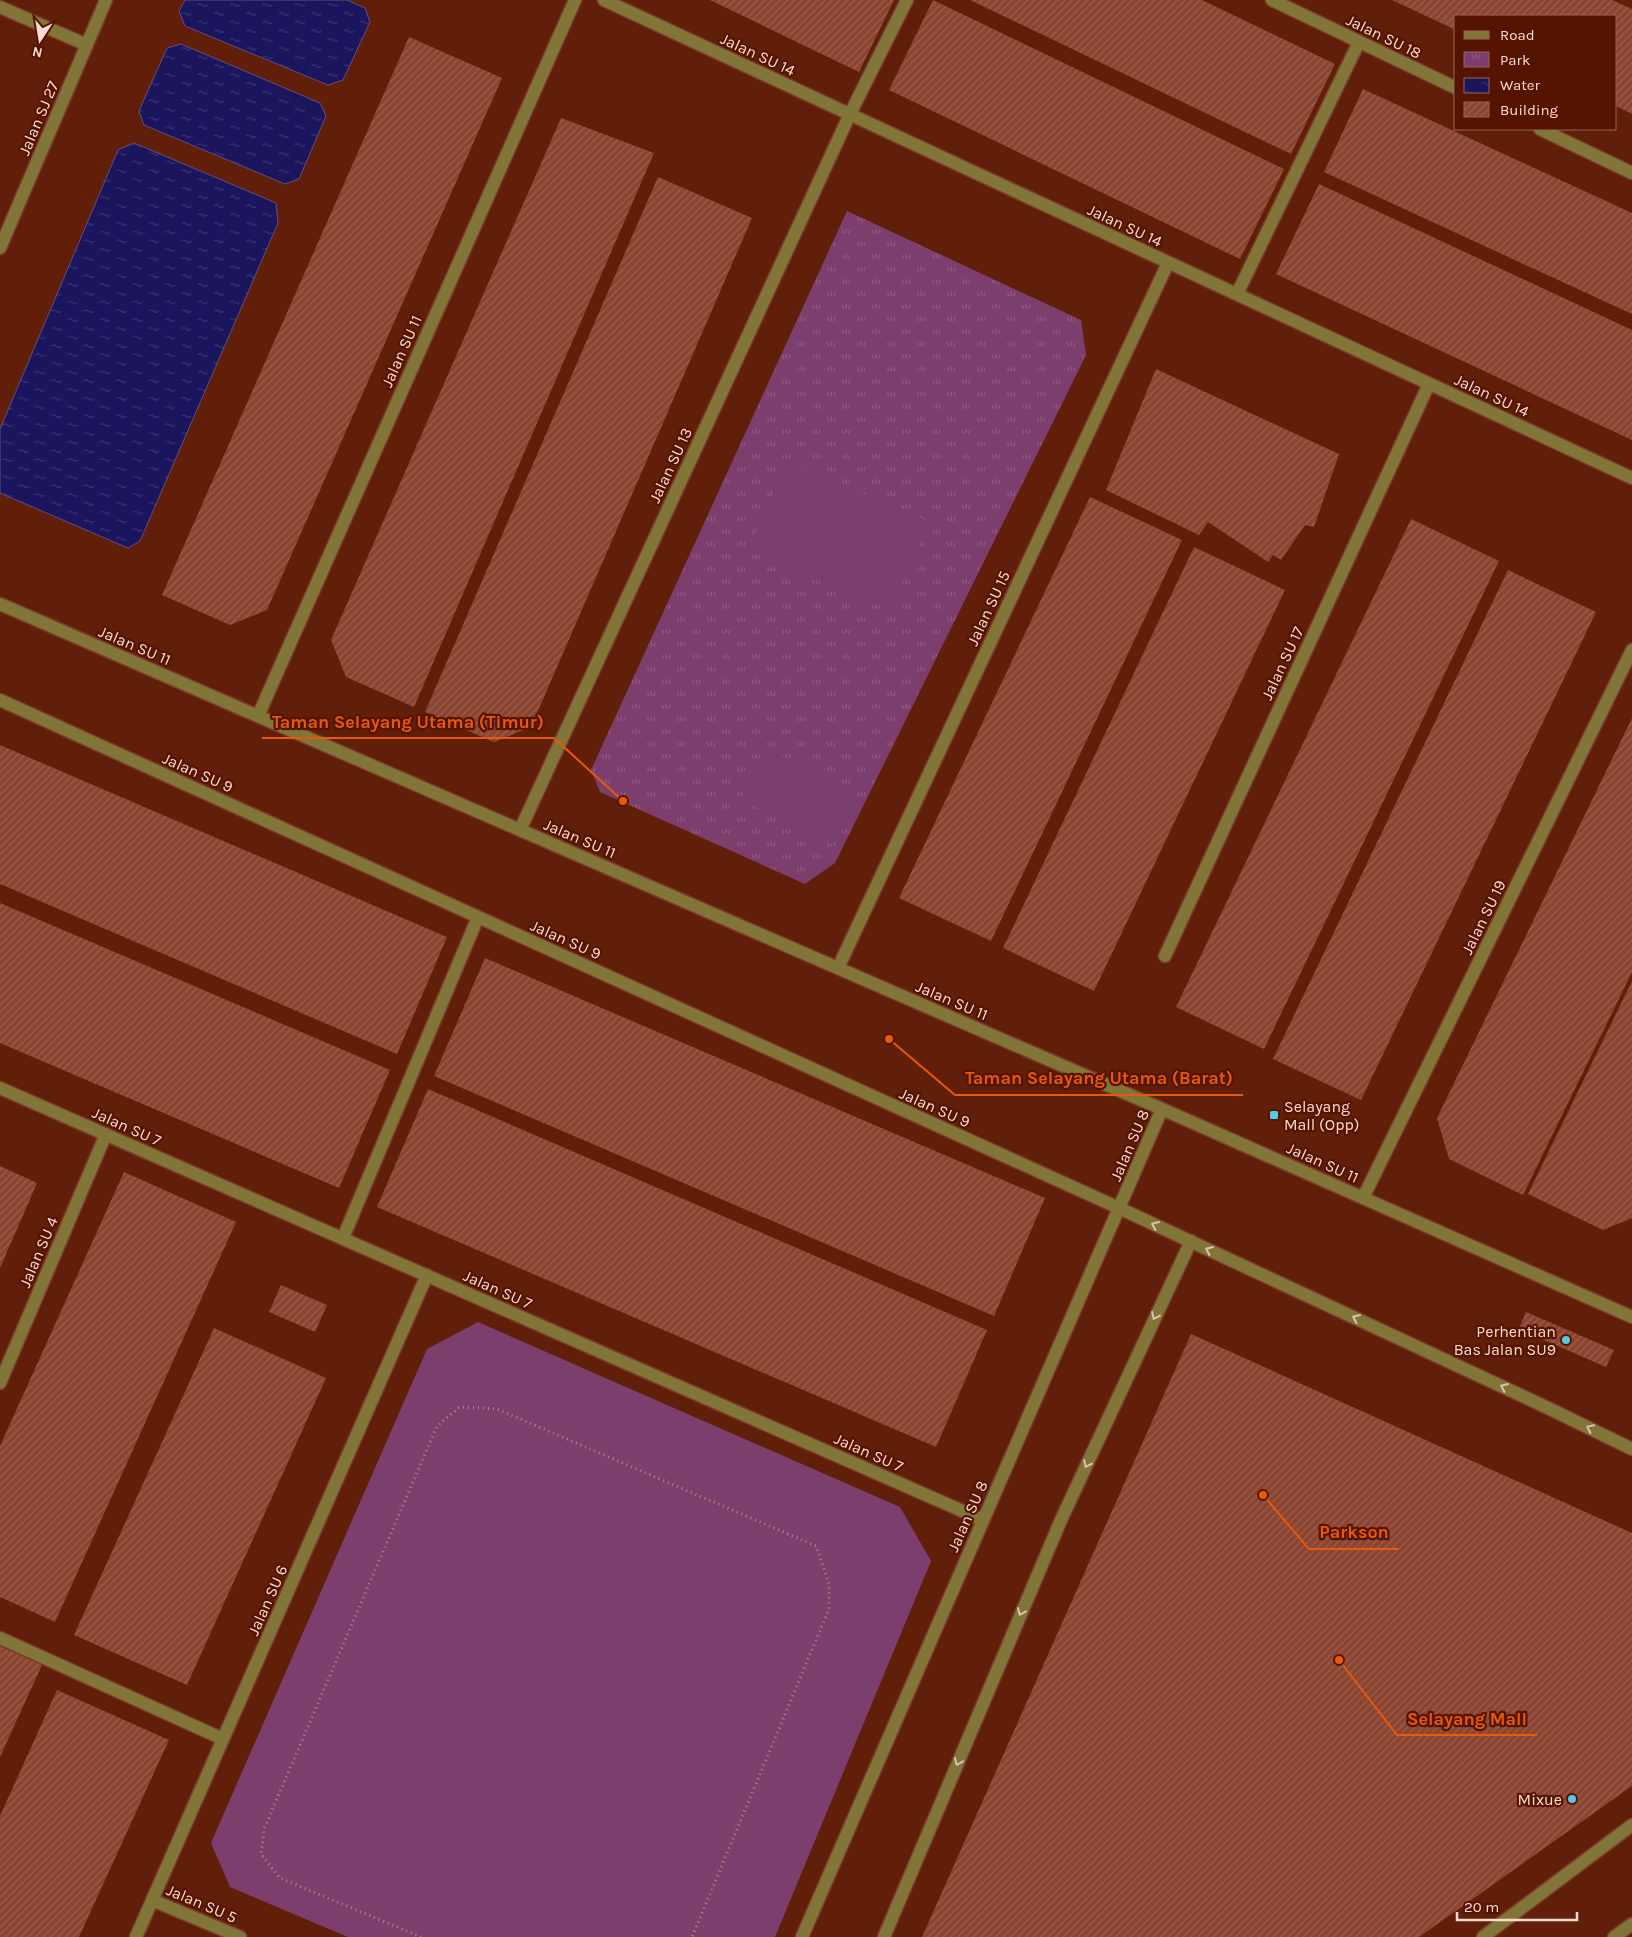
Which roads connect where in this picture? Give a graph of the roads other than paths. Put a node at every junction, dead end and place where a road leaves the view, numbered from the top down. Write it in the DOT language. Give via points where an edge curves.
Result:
graph roads {
  1 [pos="106,0"];
  2 [pos="575,0"];
  3 [pos="604,0"];
  4 [pos="907,0"];
  5 [pos="1272,0"];
  6 [pos="0,7"];
  7 [pos="1359,42"];
  8 [pos="87,45"];
  9 [pos="1454,87"];
  10 [pos="850,114"];
  11 [pos="1542,130"];
  12 [pos="1632,173"];
  13 [pos="0,248"];
  14 [pos="1168,263"];
  15 [pos="1237,294"];
  16 [pos="1429,384"];
  17 [pos="1632,478"];
  18 [pos="0,604"];
  19 [pos="1632,650"];
  20 [pos="0,700"];
  21 [pos="258,716"];
  22 [pos="520,830"];
  23 [pos="478,917"];
  24 [pos="1165,956"];
  25 [pos="838,968"];
  26 [pos="0,1088"];
  27 [pos="1162,1109"];
  28 [pos="106,1134"];
  29 [pos="1362,1198"];
  30 [pos="1120,1208"];
  31 [pos="343,1238"];
  32 [pos="1191,1241"];
  33 [pos="427,1275"];
  34 [pos="1632,1317"];
  35 [pos="0,1383"];
  36 [pos="1632,1449"];
  37 [pos="984,1520"];
  38 [pos="0,1638"];
  39 [pos="223,1739"];
  40 [pos="1632,1825"];
  41 [pos="152,1900"];
  42 [pos="1632,1924"];
  43 [pos="136,1937"];
  44 [pos="240,1937"];
  45 [pos="802,1937"];
  46 [pos="884,1937"];
  47 [pos="1483,1937"];
  48 [pos="1614,1937"];
  1 -- 8 [label="street, Jalan SJ 27"];
  2 -- 21 [label="street, Jalan SU 11"];
  3 -- 10 [label="street, Jalan SU 14"];
  4 -- 10 [label="street, Jalan SU 13"];
  5 -- 7 [label="street, Jalan SU 18"];
  6 -- 8 [label="street"];
  7 -- 9 [label="street, Jalan SU 18"];
  7 -- 15 [label="street"];
  8 -- 13 [label="street, Jalan SJ 27"];
  10 -- 14 [label="street, Jalan SU 14"];
  10 -- 22 [label="street, Jalan SU 13"];
  11 -- 12 [label="street"];
  14 -- 15 [label="street, Jalan SU 14"];
  14 -- 25 [label="street, Jalan SU 15"];
  15 -- 16 [label="street, Jalan SU 14"];
  16 -- 17 [label="street, Jalan SU 14"];
  16 -- 24 [label="street, Jalan SU 17"];
  18 -- 21 [label="street, Jalan SU 11"];
  19 -- 29 [label="street, Jalan SU 19"];
  20 -- 23 [label="street, Jalan SU 9"];
  21 -- 22 [label="street, Jalan SU 11"];
  22 -- 25 [label="street, Jalan SU 11"];
  23 -- 30 [label="street, Jalan SU 9"];
  23 -- 31 [label="street"];
  25 -- 27 [label="street, Jalan SU 11"];
  26 -- 28 [label="street, Jalan SU 7"];
  27 -- 29 [label="street, Jalan SU 11"];
  27 -- 30 [label="street, Jalan SU 8"];
  28 -- 31 [label="street, Jalan SU 7"];
  28 -- 35 [label="street, Jalan SU 4"];
  29 -- 34 [label="street, Jalan SU 11"];
  32 -- 30 [label="street, Jalan SU 9, one-way"];
  30 -- 37 [label="street, Jalan SU 8"];
  31 -- 33 [label="street, Jalan SU 7"];
  36 -- 32 [label="street, Jalan SU 9, one-way"];
  32 -- 46 [label="street, one-way" via="1061,1520"];
  33 -- 37 [label="street, Jalan SU 7"];
  33 -- 39 [label="street, Jalan SU 6"];
  37 -- 45 [label="street, Jalan SU 8"];
  38 -- 39 [label="street"];
  39 -- 41 [label="street, Jalan SU 6"];
  40 -- 47 [label="street"];
  41 -- 43 [label="street, Jalan SU 6"];
  41 -- 44 [label="street, Jalan SU 5"];
  42 -- 48 [label="street"];
}
